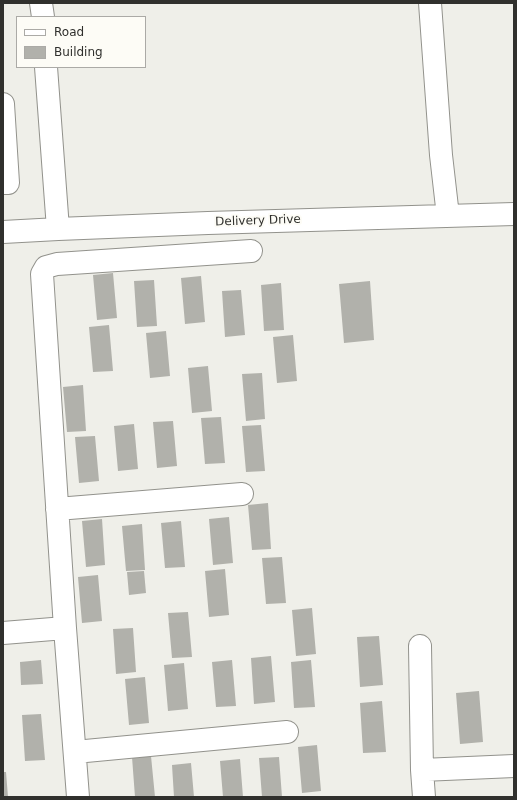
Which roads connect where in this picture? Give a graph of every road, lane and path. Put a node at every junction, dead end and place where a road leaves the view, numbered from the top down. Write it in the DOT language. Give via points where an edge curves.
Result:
graph roads {
  1 [pos="42,3"];
  2 [pos="430,3"];
  3 [pos="42,16"];
  4 [pos="46,68"];
  5 [pos="3,104"];
  6 [pos="3,183"];
  7 [pos="514,214"];
  8 [pos="448,216"];
  9 [pos="58,229"];
  10 [pos="3,232"];
  11 [pos="251,251"];
  12 [pos="242,494"];
  13 [pos="57,509"];
  14 [pos="65,628"];
  15 [pos="3,633"];
  16 [pos="420,646"];
  17 [pos="287,732"];
  18 [pos="75,752"];
  19 [pos="514,766"];
  20 [pos="422,770"];
  21 [pos="78,797"];
  22 [pos="424,797"];
  1 -- 3 [label="street"];
  2 -- 8 [label="street"];
  4 -- 9 [label="street"];
  5 -- 6 [label="street" via="8,183"];
  7 -- 8 [label="street, Delivery Drive"];
  8 -- 9 [label="street, Delivery Drive"];
  9 -- 10 [label="street, Delivery Drive"];
  11 -- 13 [label="street" via="57,264 46,267 42,274"];
  12 -- 13 [label="street"];
  13 -- 14 [label="street"];
  14 -- 15 [label="street"];
  14 -- 18 [label="street"];
  16 -- 20 [label="street"];
  17 -- 18 [label="street"];
  18 -- 21 [label="street"];
  19 -- 20 [label="street"];
  20 -- 22 [label="street"];
}
